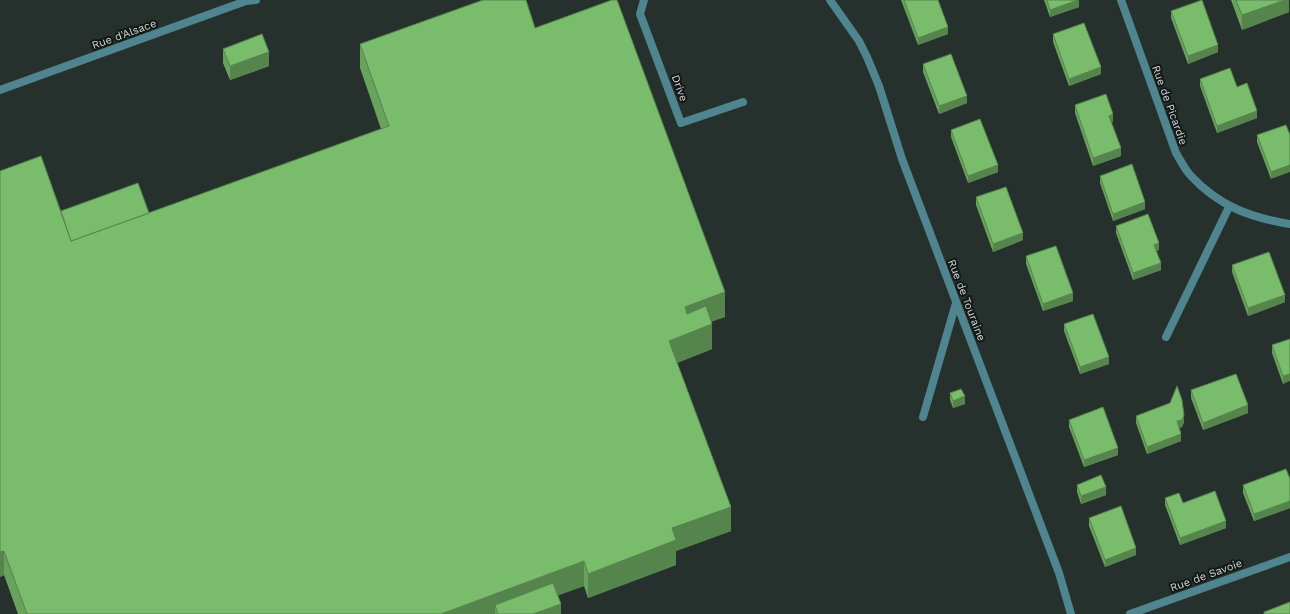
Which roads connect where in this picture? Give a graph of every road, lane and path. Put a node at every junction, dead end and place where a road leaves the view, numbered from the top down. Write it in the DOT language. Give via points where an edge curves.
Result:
graph roads {
  1 [pos="256,0"];
  2 [pos="644,0"];
  3 [pos="830,0"];
  4 [pos="1120,0"];
  5 [pos="0,90"];
  6 [pos="743,102"];
  7 [pos="1229,207"];
  8 [pos="1290,224"];
  9 [pos="956,303"];
  10 [pos="1166,337"];
  11 [pos="923,417"];
  12 [pos="1290,557"];
  13 [pos="1072,614"];
  14 [pos="1130,614"];
  1 -- 5 [label="street, Rue d'Alsace" via="246,1"];
  2 -- 6 [label="street, Drive" via="640,14 681,123"];
  3 -- 9 [label="street, Rue de Touraine" via="859,41 867,57"];
  4 -- 7 [label="street, Rue de Picardie" via="1176,153 1191,176"];
  7 -- 8 [label="street, Rue de Picardie" via="1253,216"];
  7 -- 10 [label="street"];
  9 -- 11 [label="street"];
  9 -- 13 [label="street, Rue de Touraine" via="1059,573"];
  12 -- 14 [label="street, Rue de Savoie"];
}
